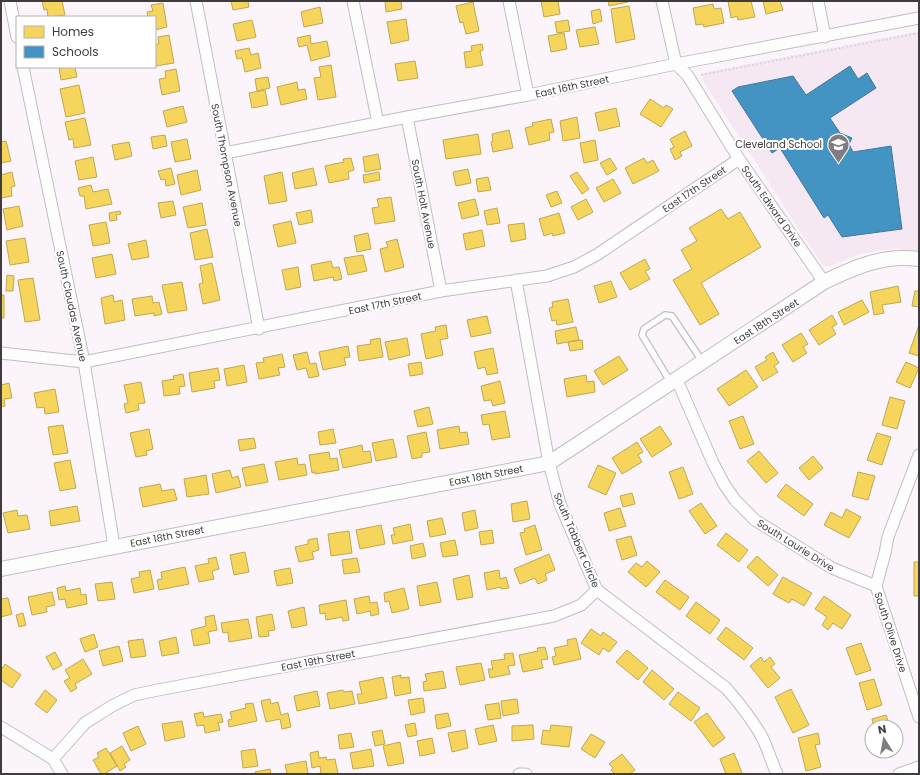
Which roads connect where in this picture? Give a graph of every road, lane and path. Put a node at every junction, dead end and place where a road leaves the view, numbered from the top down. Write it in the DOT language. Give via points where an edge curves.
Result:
graph roads {
  1 [pos="196,1"];
  2 [pos="354,1"];
  3 [pos="509,1"];
  4 [pos="662,1"];
  5 [pos="818,1"];
  6 [pos="7,2"];
  7 [pos="919,18"];
  8 [pos="919,33"];
  9 [pos="16,34"];
  10 [pos="825,37"];
  11 [pos="676,64"];
  12 [pos="23,68"];
  13 [pos="701,75"];
  14 [pos="528,95"];
  15 [pos="407,117"];
  16 [pos="378,123"];
  17 [pos="225,153"];
  18 [pos="739,159"];
  19 [pos="919,259"];
  20 [pos="516,280"];
  21 [pos="824,282"];
  22 [pos="441,291"];
  23 [pos="259,329"];
  24 [pos="1,353"];
  25 [pos="84,362"];
  26 [pos="703,362"];
  27 [pos="674,381"];
  28 [pos="919,455"];
  29 [pos="548,463"];
  30 [pos="114,546"];
  31 [pos="1,569"];
  32 [pos="876,586"];
  33 [pos="597,590"];
  34 [pos="919,717"];
  35 [pos="2,730"];
  36 [pos="53,759"];
  37 [pos="919,767"];
  38 [pos="62,774"];
  39 [pos="519,774"];
  40 [pos="526,774"];
  41 [pos="777,774"];
  42 [pos="899,774"];
  1 -- 17 [label="street, South Thompson Avenue"];
  2 -- 16 [label="street"];
  3 -- 14 [label="street"];
  4 -- 11 [label="street"];
  5 -- 10 [label="street"];
  6 -- 9 [label="street"];
  7 -- 10 [label="street, East 16th Street"];
  8 -- 13 [label="path"];
  10 -- 11 [label="street, East 16th Street"];
  11 -- 14 [label="street, East 16th Street"];
  11 -- 18 [label="street, South Edward Drive" via="688,76"];
  12 -- 25 [label="street, South Cloudas Avenue"];
  14 -- 15 [label="street, East 16th Street"];
  15 -- 16 [label="street, East 16th Street"];
  15 -- 22 [label="street, South Holt Avenue"];
  16 -- 17 [label="street, East 16th Street"];
  17 -- 23 [label="street, South Thompson Avenue"];
  18 -- 20 [label="street, East 17th Street" via="598,254 574,267 547,276"];
  18 -- 21 [label="street, South Edward Drive"];
  19 -- 21 [label="street, East 18th Street" via="889,258 871,262"];
  20 -- 22 [label="street, East 17th Street"];
  20 -- 29 [label="street, South Tabbert Circle"];
  21 -- 26 [label="street, East 18th Street"];
  22 -- 23 [label="street, East 17th Street"];
  23 -- 25 [label="street, East 17th Street"];
  24 -- 25 [label="street, East 17th Street"];
  25 -- 30 [label="street, South Cloudas Avenue"];
  26 -- 27 [label="street, East 18th Street"];
  26 -- 27 [label="lane" via="672,316 665,315 644,329 642,336"];
  27 -- 29 [label="street, East 18th Street"];
  27 -- 32 [label="street, South Laurie Drive" via="713,463 735,500 755,520 832,568"];
  28 -- 32 [label="street, South Olive Drive" via="888,536"];
  29 -- 30 [label="street, East 18th Street"];
  29 -- 33 [label="street, South Tabbert Circle" via="560,504"];
  30 -- 31 [label="street, East 18th Street"];
  32 -- 34 [label="street, South Olive Drive"];
  33 -- 36 [label="street, East 19th Street" via="581,605 554,616 134,695 85,723"];
  33 -- 41 [label="street, South Tabbert Circle" via="726,688 741,704 764,740"];
  35 -- 36 [label="street"];
  36 -- 38 [label="street"];
  37 -- 42 [label="street"];
  39 -- 40 [label="street"];
}
